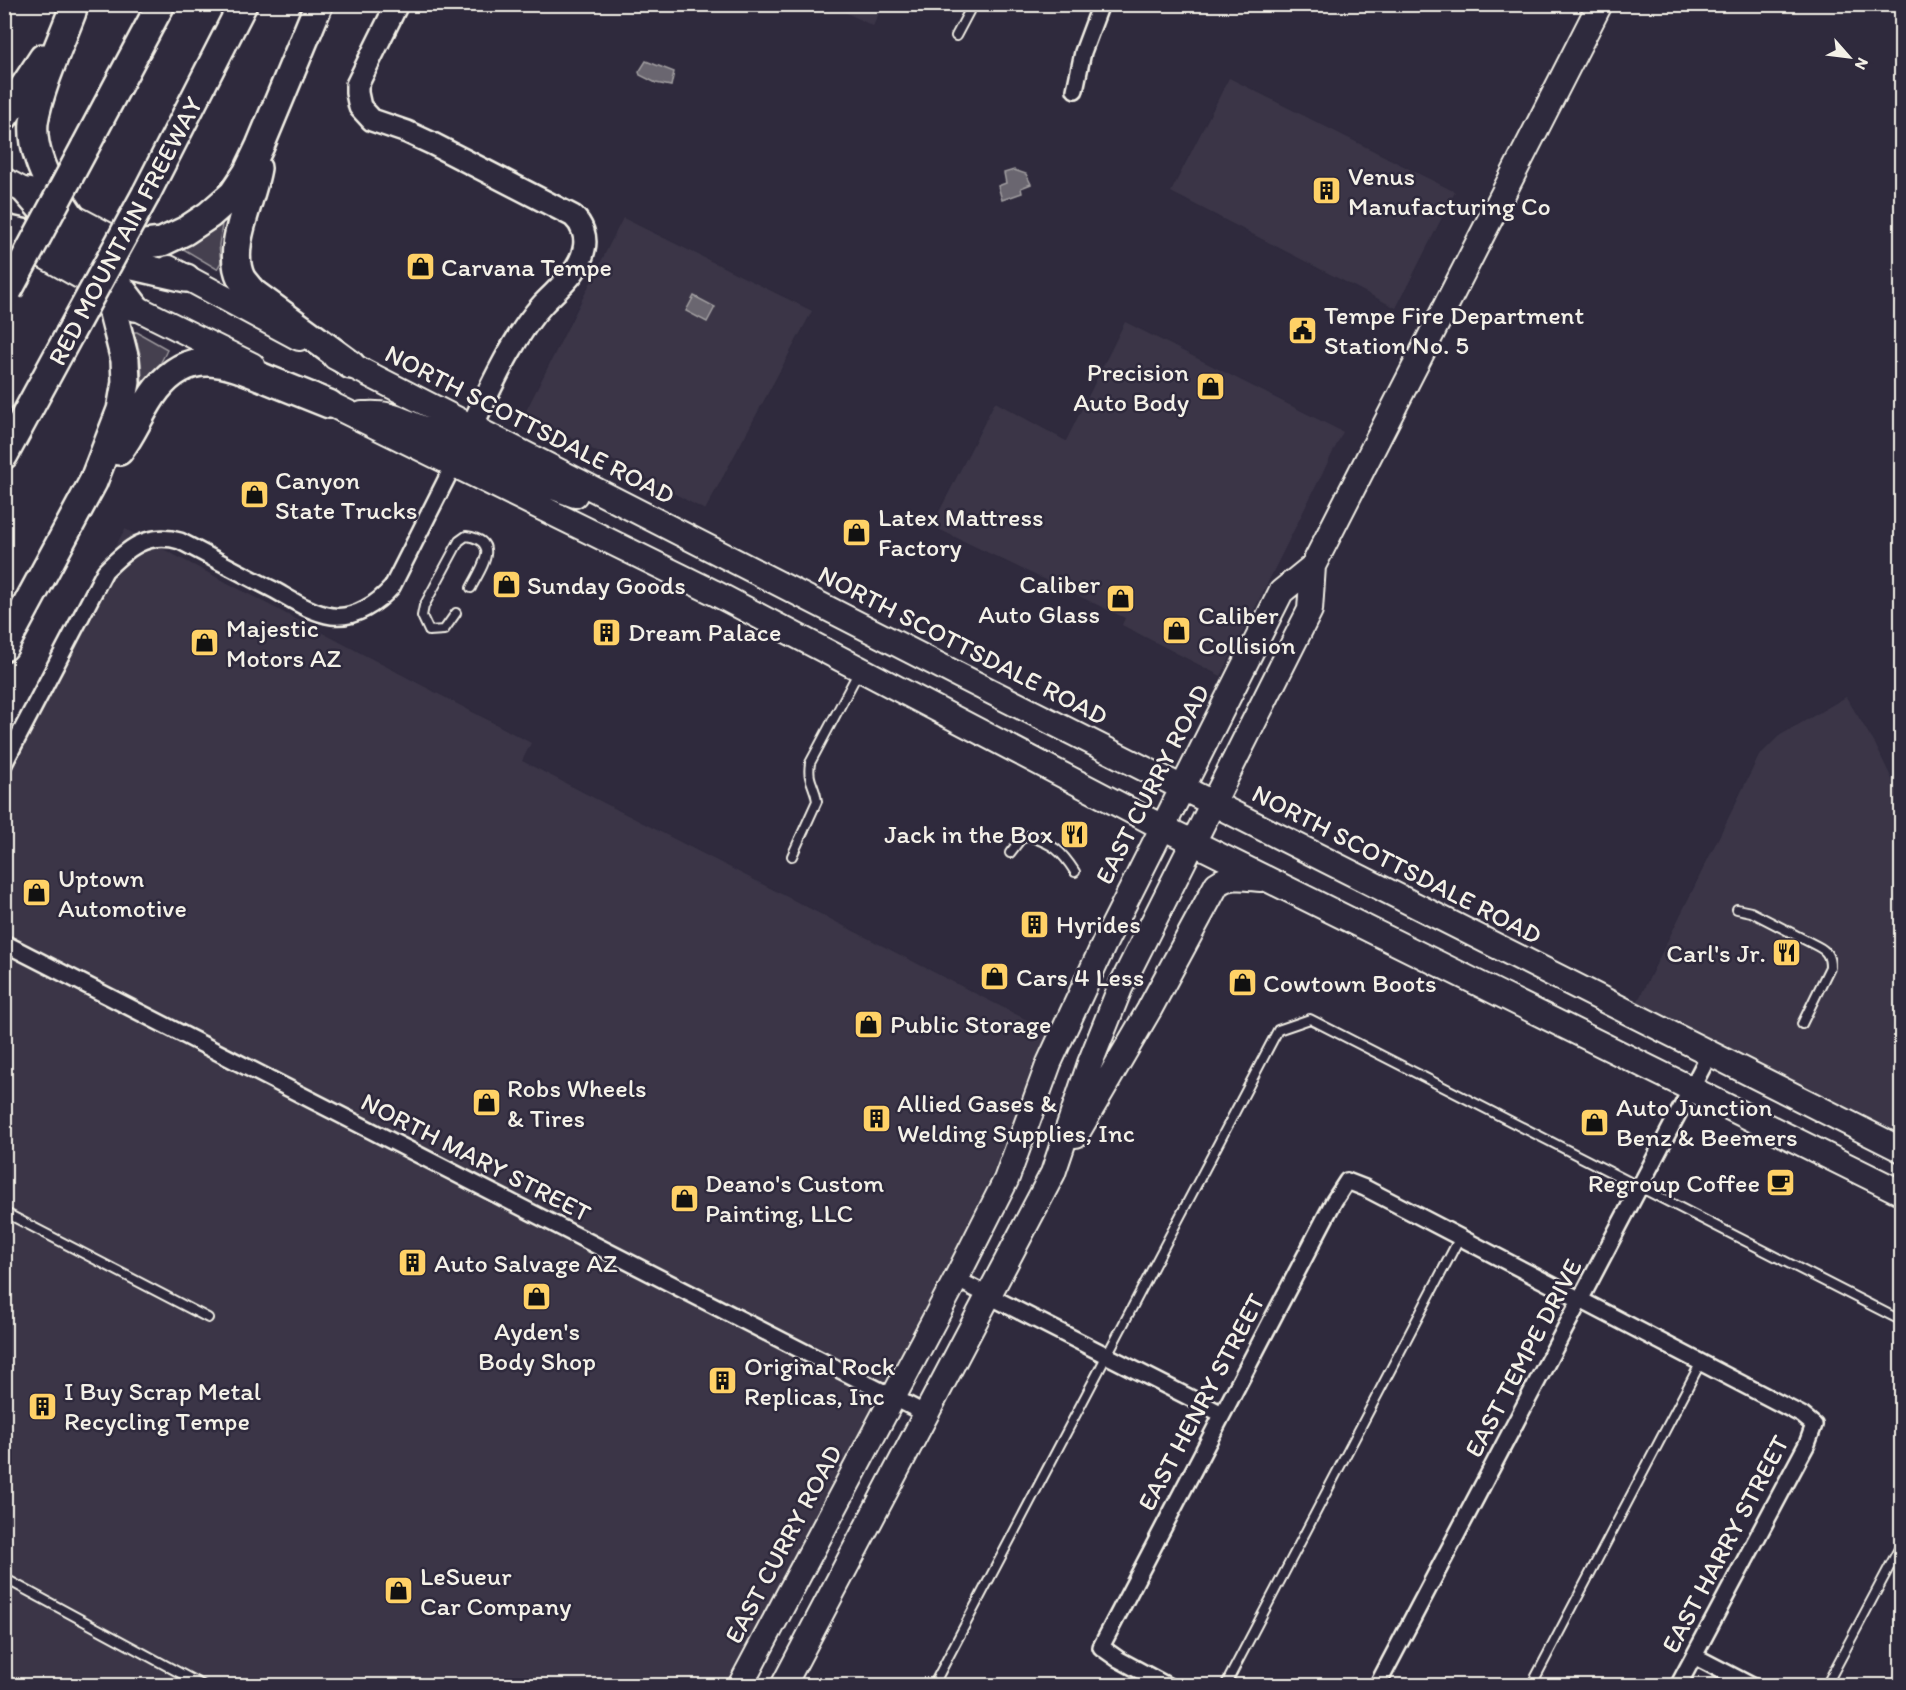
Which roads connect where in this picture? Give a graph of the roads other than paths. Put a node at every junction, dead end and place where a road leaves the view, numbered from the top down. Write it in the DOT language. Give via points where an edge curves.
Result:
graph roads {
  1 [pos="160,4"];
  2 [pos="243,4"];
  3 [pos="319,4"];
  4 [pos="397,4"];
  5 [pos="973,4"];
  6 [pos="1101,4"];
  7 [pos="1599,4"];
  8 [pos="74,8"];
  9 [pos="956,36"];
  10 [pos="1075,90"];
  11 [pos="4,117"];
  12 [pos="260,146"];
  13 [pos="16,186"];
  14 [pos="70,215"];
  15 [pos="4,229"];
  16 [pos="4,234"];
  17 [pos="128,246"];
  18 [pos="85,250"];
  19 [pos="36,251"];
  20 [pos="4,252"];
  21 [pos="186,278"];
  22 [pos="101,287"];
  23 [pos="6,294"];
  24 [pos="135,307"];
  25 [pos="351,365"];
  26 [pos="338,408"];
  27 [pos="471,428"];
  28 [pos="4,455"];
  29 [pos="454,464"];
  30 [pos="93,482"];
  31 [pos="630,507"];
  32 [pos="1313,566"];
  33 [pos="471,588"];
  34 [pos="456,613"];
  35 [pos="4,647"];
  36 [pos="860,669"];
  37 [pos="4,764"];
  38 [pos="1183,788"];
  39 [pos="1212,803"];
  40 [pos="1162,827"];
  41 [pos="1192,841"];
  42 [pos="1010,853"];
  43 [pos="792,856"];
  44 [pos="1075,872"];
  45 [pos="1269,880"];
  46 [pos="1737,909"];
  47 [pos="4,942"];
  48 [pos="1802,1024"];
  49 [pos="1710,1053"];
  50 [pos="1692,1088"];
  51 [pos="1902,1150"];
  52 [pos="1053,1173"];
  53 [pos="1640,1187"];
  54 [pos="1902,1193"];
  55 [pos="4,1212"];
  56 [pos="1460,1237"];
  57 [pos="956,1279"];
  58 [pos="989,1295"];
  59 [pos="1581,1300"];
  60 [pos="208,1318"];
  61 [pos="1902,1321"];
  62 [pos="1106,1354"];
  63 [pos="1702,1361"];
  64 [pos="892,1397"];
  65 [pos="926,1414"];
  66 [pos="1222,1414"];
  67 [pos="1902,1543"];
  68 [pos="4,1578"];
  69 [pos="1694,1656"];
  70 [pos="204,1686"];
  71 [pos="740,1686"];
  72 [pos="783,1686"];
  73 [pos="933,1686"];
  74 [pos="1168,1686"];
  75 [pos="1225,1686"];
  76 [pos="1377,1686"];
  77 [pos="1531,1686"];
  78 [pos="1678,1686"];
  79 [pos="1752,1686"];
  80 [pos="1826,1686"];
  1 -- 23 [label="highway, bridge"];
  2 -- 28 [label="highway, RED MOUNTAIN FREEWAY, bridge" via="146,194"];
  3 -- 12 [label="highway"];
  4 -- 27 [label="street" via="357,86 364,114 433,144 573,216 582,227 584,238 576,268 531,318"];
  5 -- 9 [label="lane"];
  6 -- 10 [label="street" via="1083,52"];
  7 -- 32 [label="main road, EAST CURRY ROAD"];
  8 -- 11 [label="highway"];
  8 -- 14 [label="highway" via="34,123 44,172"];
  12 -- 17 [label="highway" via="233,194 209,215 162,242"];
  12 -- 25 [label="highway" via="237,244 241,279 253,293"];
  13 -- 14 [label="main road, NORTH SCOTTSDALE ROAD"];
  13 -- 18 [label="highway"];
  14 -- 17 [label="main road, NORTH SCOTTSDALE ROAD"];
  14 -- 18 [label="highway"];
  15 -- 18 [label="highway"];
  16 -- 19 [label="main road"];
  17 -- 18 [label="highway"];
  17 -- 21 [label="main road, NORTH SCOTTSDALE ROAD"];
  18 -- 19 [label="highway"];
  18 -- 21 [label="highway"];
  18 -- 22 [label="highway"];
  18 -- 24 [label="highway"];
  19 -- 20 [label="highway"];
  19 -- 22 [label="main road"];
  21 -- 25 [label="main road, NORTH SCOTTSDALE ROAD"];
  22 -- 24 [label="main road"];
  22 -- 30 [label="highway" via="117,323 126,382 121,410"];
  24 -- 26 [label="main road"];
  25 -- 27 [label="main road, NORTH SCOTTSDALE ROAD"];
  26 -- 27 [label="main road" via="386,415 457,440 468,436"];
  26 -- 29 [label="main road"];
  26 -- 30 [label="highway" via="227,363 203,362 183,367 159,387 127,441"];
  27 -- 31 [label="main road, NORTH SCOTTSDALE ROAD"];
  29 -- 31 [label="main road" via="461,454 476,453 531,479 590,500"];
  29 -- 36 [label="main road"];
  29 -- 37 [label="street" via="392,587 371,606 349,614 334,616 310,609 166,537 141,542 122,554 105,571"];
  30 -- 35 [label="highway"];
  31 -- 38 [label="main road, NORTH SCOTTSDALE ROAD"];
  32 -- 38 [label="main road, EAST CURRY ROAD" via="1281,592"];
  32 -- 39 [label="main road, EAST CURRY ROAD" via="1310,610"];
  33 -- 34 [label="lane" via="487,552 477,537 466,536 459,541 422,616 429,631 444,630"];
  36 -- 40 [label="main road"];
  36 -- 43 [label="lane" via="810,763 808,776 816,801"];
  38 -- 39 [label="main road, NORTH SCOTTSDALE ROAD"];
  38 -- 40 [label="main road, EAST CURRY ROAD"];
  39 -- 41 [label="main road, EAST CURRY ROAD"];
  39 -- 49 [label="main road, NORTH SCOTTSDALE ROAD"];
  40 -- 41 [label="main road"];
  40 -- 57 [label="main road, EAST CURRY ROAD" via="1049,1063 1006,1180"];
  41 -- 45 [label="main road"];
  41 -- 52 [label="main road, EAST CURRY ROAD" via="1120,988"];
  42 -- 44 [label="lane" via="1028,836 1062,852"];
  45 -- 50 [label="main road"];
  45 -- 52 [label="main road" via="1233,877 1217,884 1112,1077"];
  46 -- 48 [label="lane" via="1751,912 1825,950 1830,957 1830,967"];
  47 -- 64 [label="street, NORTH MARY STREET"];
  49 -- 50 [label="street, EAST TEMPE DRIVE"];
  49 -- 51 [label="main road, NORTH SCOTTSDALE ROAD"];
  50 -- 53 [label="street, EAST TEMPE DRIVE"];
  50 -- 54 [label="main road"];
  52 -- 58 [label="main road, EAST CURRY ROAD"];
  53 -- 59 [label="street, EAST TEMPE DRIVE"];
  53 -- 61 [label="lane"];
  53 -- 62 [label="lane" via="1310,1019 1278,1030"];
  55 -- 60 [label="lane"];
  56 -- 59 [label="street"];
  56 -- 66 [label="street, EAST HENRY STREET" via="1347,1181"];
  56 -- 75 [label="lane"];
  57 -- 58 [label="street"];
  57 -- 64 [label="main road, EAST CURRY ROAD"];
  58 -- 62 [label="street"];
  58 -- 65 [label="main road, EAST CURRY ROAD"];
  59 -- 63 [label="street"];
  59 -- 76 [label="street, EAST TEMPE DRIVE"];
  62 -- 66 [label="street"];
  62 -- 73 [label="lane"];
  63 -- 69 [label="street, EAST HARRY STREET" via="1814,1425"];
  63 -- 77 [label="lane"];
  64 -- 65 [label="street, NORTH MARY STREET"];
  64 -- 71 [label="main road, EAST CURRY ROAD"];
  65 -- 72 [label="main road, EAST CURRY ROAD"];
  66 -- 74 [label="street, EAST HENRY STREET" via="1101,1647"];
  67 -- 80 [label="lane"];
  68 -- 70 [label="lane"];
  69 -- 78 [label="street, EAST HARRY STREET"];
  69 -- 79 [label="street"];
}
